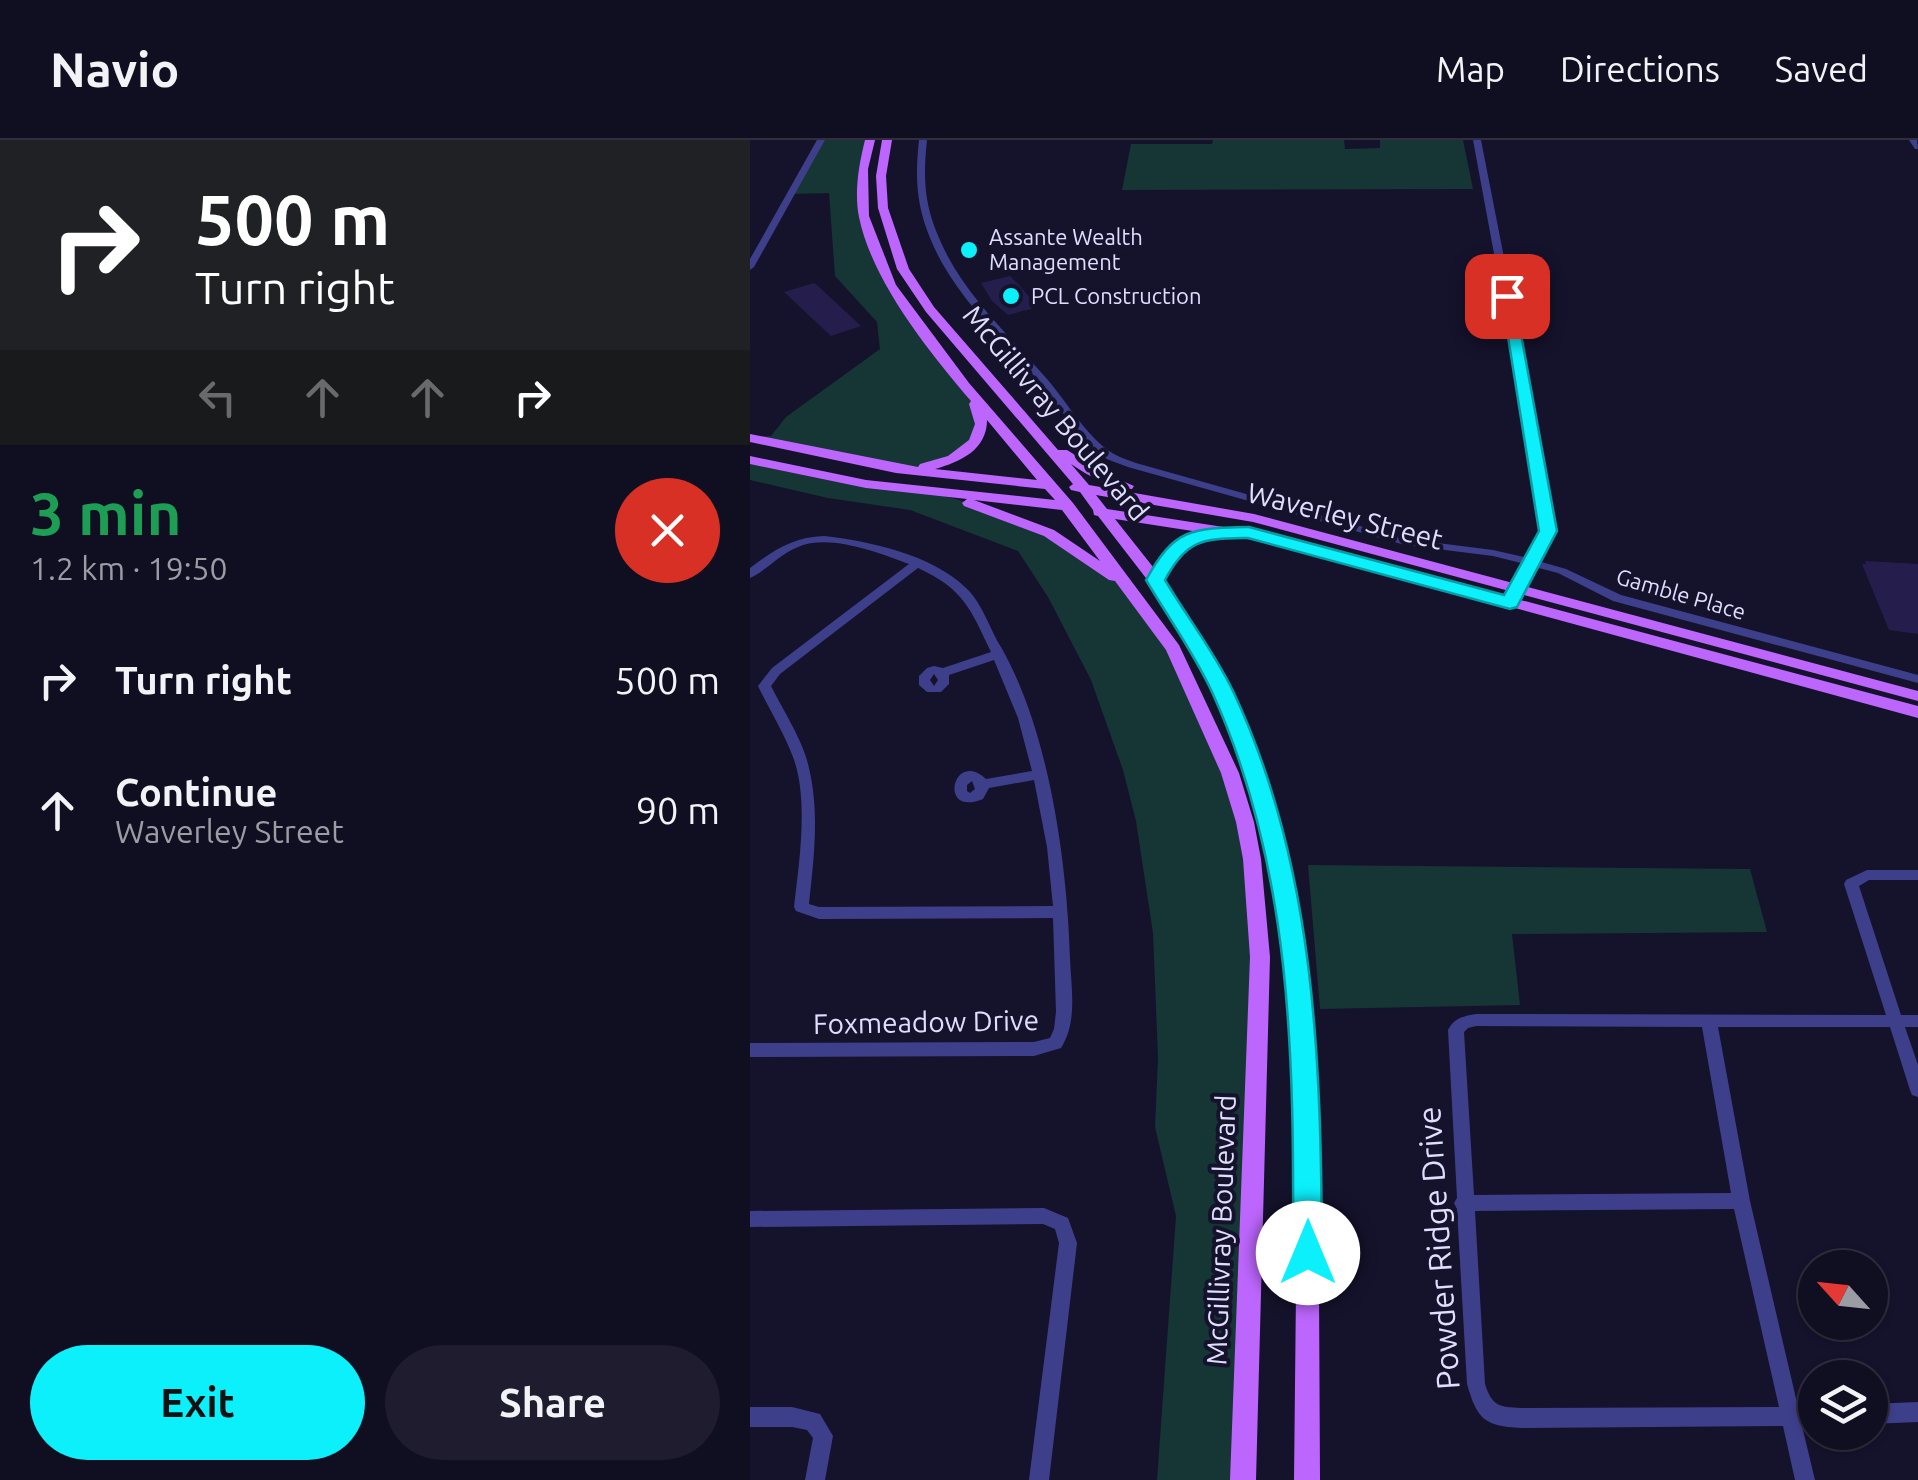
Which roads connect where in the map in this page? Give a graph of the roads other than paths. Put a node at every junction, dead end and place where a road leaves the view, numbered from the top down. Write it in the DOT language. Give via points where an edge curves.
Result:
graph roads {
  1 [pos="820,140"];
  2 [pos="870,140"];
  3 [pos="887,140"];
  4 [pos="923,140"];
  5 [pos="1477,140"];
  6 [pos="1913,140"];
  7 [pos="1918,147"];
  8 [pos="750,234"];
  9 [pos="768,234"];
  10 [pos="750,266"];
  11 [pos="965,386"];
  12 [pos="1040,437"];
  13 [pos="750,438"];
  14 [pos="750,460"];
  15 [pos="896,469"];
  16 [pos="1046,484"];
  17 [pos="1083,488"];
  18 [pos="930,492"];
  19 [pos="1170,501"];
  20 [pos="1066,505"];
  21 [pos="1101,512"];
  22 [pos="1249,532"];
  23 [pos="1534,563"];
  24 [pos="916,564"];
  25 [pos="750,574"];
  26 [pos="1156,580"];
  27 [pos="1520,587"];
  28 [pos="1129,588"];
  29 [pos="1510,603"];
  30 [pos="999,654"];
  31 [pos="942,673"];
  32 [pos="1918,679"];
  33 [pos="1918,696"];
  34 [pos="1918,712"];
  35 [pos="1040,774"];
  36 [pos="984,784"];
  37 [pos="1918,875"];
  38 [pos="1060,912"];
  39 [pos="1918,1021"];
  40 [pos="1710,1022"];
  41 [pos="1894,1022"];
  42 [pos="750,1050"];
  43 [pos="1918,1090"];
  44 [pos="1741,1201"];
  45 [pos="1463,1203"];
  46 [pos="750,1219"];
  47 [pos="1918,1412"];
  48 [pos="1888,1413"];
  49 [pos="750,1417"];
  50 [pos="1791,1417"];
  51 [pos="1798,1417"];
  52 [pos="815,1480"];
  53 [pos="1039,1480"];
  54 [pos="1242,1480"];
  55 [pos="1307,1480"];
  56 [pos="1805,1480"];
  1 -- 9 [label="street"];
  2 -- 11 [label="main road, McGillivray Boulevard" via="862,196 875,252 890,285"];
  3 -- 12 [label="main road, McGillivray Boulevard" via="882,208 903,269"];
  4 -- 23 [label="street, Gamble Place" via="922,203 942,258 1110,456 1405,542"];
  5 -- 23 [label="street" via="1547,508 1548,531"];
  6 -- 7 [label="street"];
  8 -- 9 [label="street"];
  9 -- 10 [label="street"];
  11 -- 15 [label="main road" via="982,416 974,444 942,463"];
  11 -- 16 [label="main road, McGillivray Boulevard"];
  12 -- 17 [label="main road, McGillivray Boulevard"];
  12 -- 19 [label="main road" via="1099,476"];
  13 -- 15 [label="main road, Waverley Street"];
  14 -- 18 [label="main road, Waverley Street"];
  15 -- 16 [label="main road, Waverley Street"];
  16 -- 17 [label="main road, Waverley Street"];
  16 -- 20 [label="main road, McGillivray Boulevard"];
  17 -- 19 [label="main road, Waverley Street"];
  17 -- 21 [label="main road, McGillivray Boulevard"];
  18 -- 20 [label="main road, Waverley Street"];
  18 -- 28 [label="main road" via="1049,533"];
  19 -- 27 [label="main road, Waverley Street"];
  20 -- 21 [label="main road, Waverley Street"];
  20 -- 28 [label="main road, McGillivray Boulevard"];
  21 -- 22 [label="main road, Waverley Street"];
  21 -- 26 [label="main road, McGillivray Boulevard"];
  22 -- 26 [label="main road" via="1186,540"];
  22 -- 29 [label="main road, Waverley Street"];
  23 -- 27 [label="street"];
  23 -- 32 [label="street, Gamble Place" via="1617,598"];
  24 -- 25 [label="street, Foxmeadow Drive" via="874,548 805,540"];
  24 -- 30 [label="street, Foxmeadow Drive" via="962,589"];
  24 -- 38 [label="street" via="764,686 801,760 809,834 801,907 819,913"];
  26 -- 55 [label="main road, McGillivray Boulevard" via="1222,689 1289,898 1308,1101"];
  27 -- 29 [label="street"];
  27 -- 33 [label="main road, Waverley Street"];
  28 -- 54 [label="main road, McGillivray Boulevard" via="1174,650 1206,720 1230,773 1252,859 1260,957"];
  29 -- 34 [label="main road, Waverley Street"];
  30 -- 31 [label="street"];
  30 -- 35 [label="street, Foxmeadow Drive"];
  35 -- 36 [label="street"];
  35 -- 38 [label="street, Foxmeadow Drive"];
  37 -- 41 [label="street" via="1866,875 1851,884"];
  38 -- 42 [label="street, Foxmeadow Drive" via="1064,1026 1046,1048"];
  39 -- 41 [label="street"];
  40 -- 41 [label="street"];
  40 -- 44 [label="street"];
  40 -- 45 [label="street, Powder Ridge Drive" via="1464,1023 1454,1040"];
  41 -- 43 [label="street"];
  44 -- 45 [label="street"];
  44 -- 50 [label="street"];
  45 -- 50 [label="street, Powder Ridge Drive" via="1476,1384 1482,1404 1498,1416"];
  46 -- 53 [label="street" via="1044,1216 1062,1224 1068,1242"];
  47 -- 48 [label="street"];
  49 -- 52 [label="street" via="813,1421 823,1436"];
  50 -- 51 [label="street"];
  50 -- 56 [label="street"];
}
